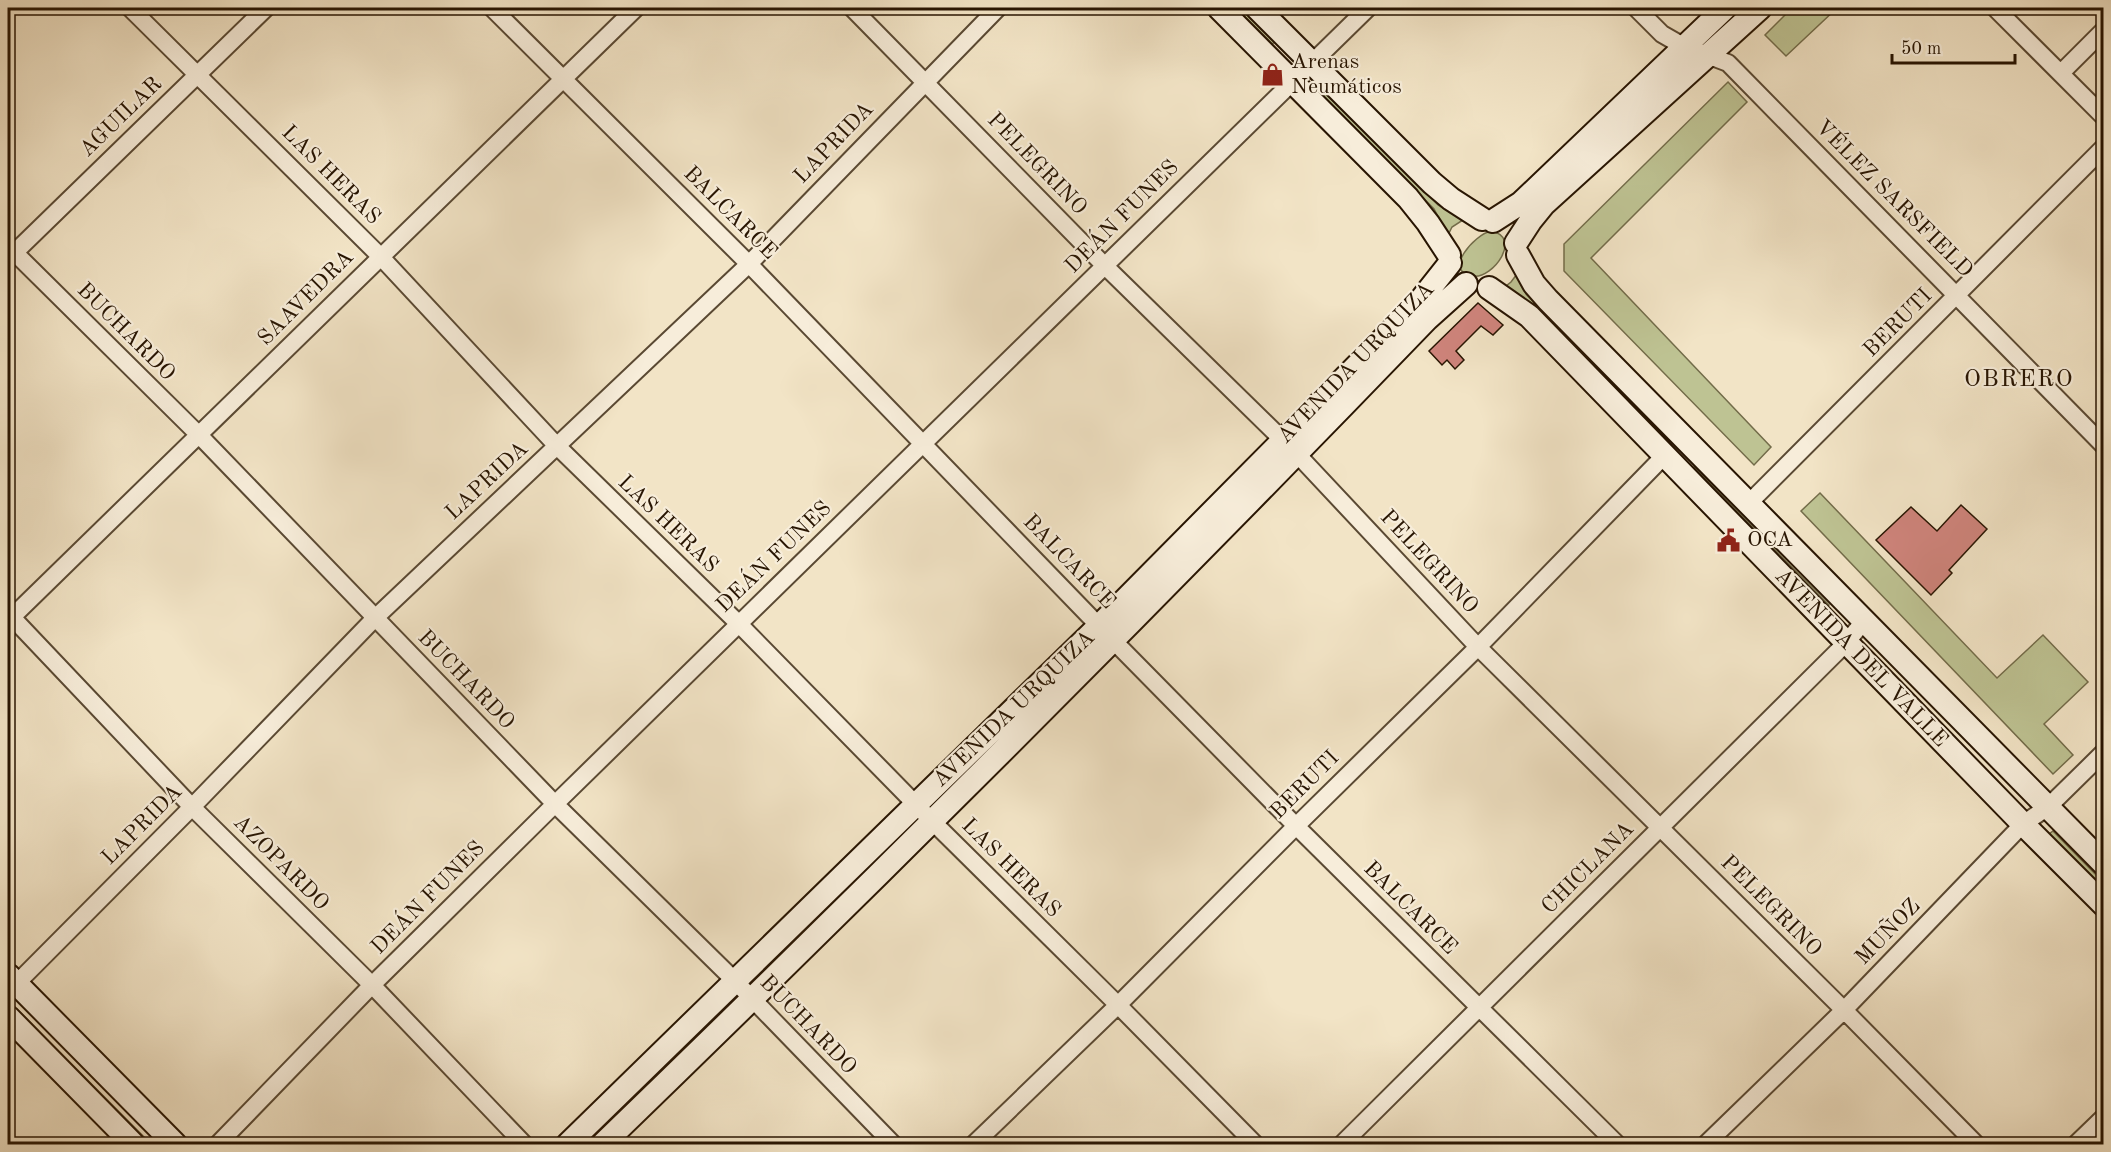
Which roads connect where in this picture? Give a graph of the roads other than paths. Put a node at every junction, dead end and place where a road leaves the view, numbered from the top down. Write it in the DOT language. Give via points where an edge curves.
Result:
graph roads {
  1 [pos="130,8"];
  2 [pos="266,8"];
  3 [pos="492,8"];
  4 [pos="636,8"];
  5 [pos="852,8"];
  6 [pos="998,8"];
  7 [pos="1219,8"];
  8 [pos="1257,8"];
  9 [pos="1368,8"];
  10 [pos="1636,8"];
  11 [pos="1725,8"];
  12 [pos="1760,8"];
  13 [pos="1995,8"];
  14 [pos="2103,30"];
  15 [pos="1683,46"];
  16 [pos="1710,55"];
  17 [pos="1312,63"];
  18 [pos="198,73"];
  19 [pos="2061,73"];
  20 [pos="564,79"];
  21 [pos="1292,81"];
  22 [pos="925,82"];
  23 [pos="2103,117"];
  24 [pos="2103,147"];
  25 [pos="1465,237"];
  26 [pos="1517,249"];
  27 [pos="10,252"];
  28 [pos="380,256"];
  29 [pos="749,264"];
  30 [pos="1105,266"];
  31 [pos="1466,284"];
  32 [pos="1489,288"];
  33 [pos="1957,296"];
  34 [pos="199,435"];
  35 [pos="923,444"];
  36 [pos="556,446"];
  37 [pos="2103,446"];
  38 [pos="1289,447"];
  39 [pos="1664,456"];
  40 [pos="1749,503"];
  41 [pos="9,617"];
  42 [pos="375,618"];
  43 [pos="1864,621"];
  44 [pos="739,624"];
  45 [pos="1107,634"];
  46 [pos="1846,643"];
  47 [pos="1478,647"];
  48 [pos="2103,752"];
  49 [pos="916,803"];
  50 [pos="555,804"];
  51 [pos="192,807"];
  52 [pos="2048,807"];
  53 [pos="932,821"];
  54 [pos="2023,824"];
  55 [pos="1296,826"];
  56 [pos="1660,829"];
  57 [pos="2103,864"];
  58 [pos="2103,905"];
  59 [pos="735,981"];
  60 [pos="10,983"];
  61 [pos="372,985"];
  62 [pos="752,1000"];
  63 [pos="1119,1005"];
  64 [pos="1479,1008"];
  65 [pos="1844,1010"];
  66 [pos="8,1017"];
  67 [pos="2103,1117"];
  68 [pos="133,1144"];
  69 [pos="175,1144"];
  70 [pos="218,1144"];
  71 [pos="524,1144"];
  72 [pos="568,1144"];
  73 [pos="603,1144"];
  74 [pos="893,1144"];
  75 [pos="974,1144"];
  76 [pos="1256,1144"];
  77 [pos="1342,1144"];
  78 [pos="1617,1144"];
  79 [pos="1706,1144"];
  80 [pos="1976,1144"];
  81 [pos="2076,1144"];
  1 -- 18 [label="street, LAS HERAS"];
  2 -- 18 [label="street, AGUILAR"];
  3 -- 20 [label="street, BALCARCE"];
  4 -- 20 [label="street, SAAVEDRA"];
  5 -- 22 [label="street, PELEGRINO"];
  6 -- 22 [label="street, LAPRIDA"];
  7 -- 21 [label="main road"];
  8 -- 17 [label="main road"];
  9 -- 17 [label="street, DEÁN FUNES"];
  10 -- 15 [label="street, VÉLEZ SARSFIELD" via="1662,34"];
  11 -- 15 [label="main road, AVENIDA URQUIZA"];
  12 -- 16 [label="main road"];
  13 -- 19 [label="street"];
  14 -- 19 [label="street"];
  15 -- 16 [label="street, VÉLEZ SARSFIELD"];
  15 -- 25 [label="main road, AVENIDA URQUIZA" via="1521,203"];
  16 -- 26 [label="main road" via="1544,204"];
  16 -- 33 [label="street, VÉLEZ SARSFIELD" via="1728,63"];
  17 -- 21 [label="street, DEÁN FUNES"];
  17 -- 25 [label="main road" via="1451,199"];
  18 -- 27 [label="street, AGUILAR"];
  18 -- 28 [label="street, LAS HERAS"];
  19 -- 23 [label="street"];
  20 -- 28 [label="street, SAAVEDRA"];
  20 -- 29 [label="street, BALCARCE"];
  21 -- 25 [label="main road" via="1428,223"];
  21 -- 30 [label="street, DEÁN FUNES"];
  22 -- 29 [label="street, LAPRIDA"];
  22 -- 30 [label="street, PELEGRINO"];
  24 -- 33 [label="street, BERUTI"];
  25 -- 26 [label="main road" via="1503,225"];
  25 -- 31 [label="main road" via="1457,277"];
  25 -- 38 [label="main road, AVENIDA URQUIZA" via="1416,306"];
  26 -- 32 [label="main road" via="1516,266 1510,276"];
  26 -- 40 [label="main road, AVENIDA DEL VALLE" via="1534,284 1548,300"];
  27 -- 34 [label="street, BUCHARDO"];
  28 -- 34 [label="street, SAAVEDRA"];
  28 -- 36 [label="street, LAS HERAS"];
  29 -- 35 [label="street, BALCARCE"];
  29 -- 36 [label="street, LAPRIDA"];
  30 -- 35 [label="street, DEÁN FUNES"];
  30 -- 38 [label="street, PELEGRINO"];
  31 -- 32 [label="main road"];
  31 -- 38 [label="main road"];
  32 -- 39 [label="main road, AVENIDA DEL VALLE" via="1529,316"];
  33 -- 37 [label="street, VÉLEZ SARSFIELD"];
  33 -- 40 [label="street, BERUTI"];
  34 -- 41 [label="street, SAAVEDRA"];
  34 -- 42 [label="street, BUCHARDO"];
  35 -- 44 [label="street, DEÁN FUNES"];
  35 -- 45 [label="street, BALCARCE"];
  36 -- 42 [label="street, LAPRIDA"];
  36 -- 44 [label="street, LAS HERAS"];
  38 -- 45 [label="main road, AVENIDA URQUIZA"];
  38 -- 47 [label="street, PELEGRINO"];
  39 -- 46 [label="main road, AVENIDA DEL VALLE"];
  39 -- 47 [label="street, BERUTI"];
  40 -- 43 [label="main road, AVENIDA DEL VALLE"];
  41 -- 51 [label="street, AZOPARDO"];
  42 -- 50 [label="street, BUCHARDO"];
  42 -- 51 [label="street, LAPRIDA"];
  43 -- 46 [label="street, CHICLANA"];
  43 -- 52 [label="main road, AVENIDA DEL VALLE"];
  44 -- 49 [label="street, LAS HERAS"];
  44 -- 50 [label="street, DEÁN FUNES"];
  45 -- 49 [label="main road, AVENIDA URQUIZA"];
  45 -- 53 [label="main road"];
  45 -- 55 [label="street, BALCARCE"];
  46 -- 54 [label="main road, AVENIDA DEL VALLE"];
  46 -- 56 [label="street, CHICLANA"];
  47 -- 55 [label="street, BERUTI"];
  47 -- 56 [label="street, PELEGRINO"];
  48 -- 52 [label="street, MUÑOZ"];
  49 -- 53 [label="street, LAS HERAS"];
  49 -- 59 [label="main road, AVENIDA URQUIZA"];
  50 -- 59 [label="street, BUCHARDO"];
  50 -- 61 [label="street, DEÁN FUNES"];
  51 -- 60 [label="street, LAPRIDA"];
  51 -- 61 [label="street, AZOPARDO"];
  52 -- 54 [label="street, MUÑOZ"];
  52 -- 57 [label="main road, AVENIDA DEL VALLE"];
  53 -- 62 [label="main road"];
  53 -- 63 [label="street, LAS HERAS"];
  54 -- 58 [label="main road, AVENIDA DEL VALLE"];
  54 -- 65 [label="street, MUÑOZ"];
  55 -- 63 [label="street, BERUTI"];
  55 -- 64 [label="street, BALCARCE"];
  56 -- 64 [label="street, CHICLANA"];
  56 -- 65 [label="street, PELEGRINO"];
  59 -- 62 [label="street, BUCHARDO"];
  59 -- 72 [label="main road, AVENIDA URQUIZA"];
  60 -- 69 [label="main road"];
  61 -- 70 [label="street, DEÁN FUNES"];
  61 -- 71 [label="street, AZOPARDO"];
  62 -- 73 [label="main road"];
  62 -- 74 [label="street, BUCHARDO"];
  63 -- 75 [label="street, BERUTI"];
  63 -- 76 [label="street, LAS HERAS"];
  64 -- 77 [label="street, CHICLANA"];
  64 -- 78 [label="street, BALCARCE"];
  65 -- 79 [label="street, MUÑOZ"];
  65 -- 80 [label="street, PELEGRINO"];
  66 -- 68 [label="main road"];
  67 -- 81 [label="street"];
}
